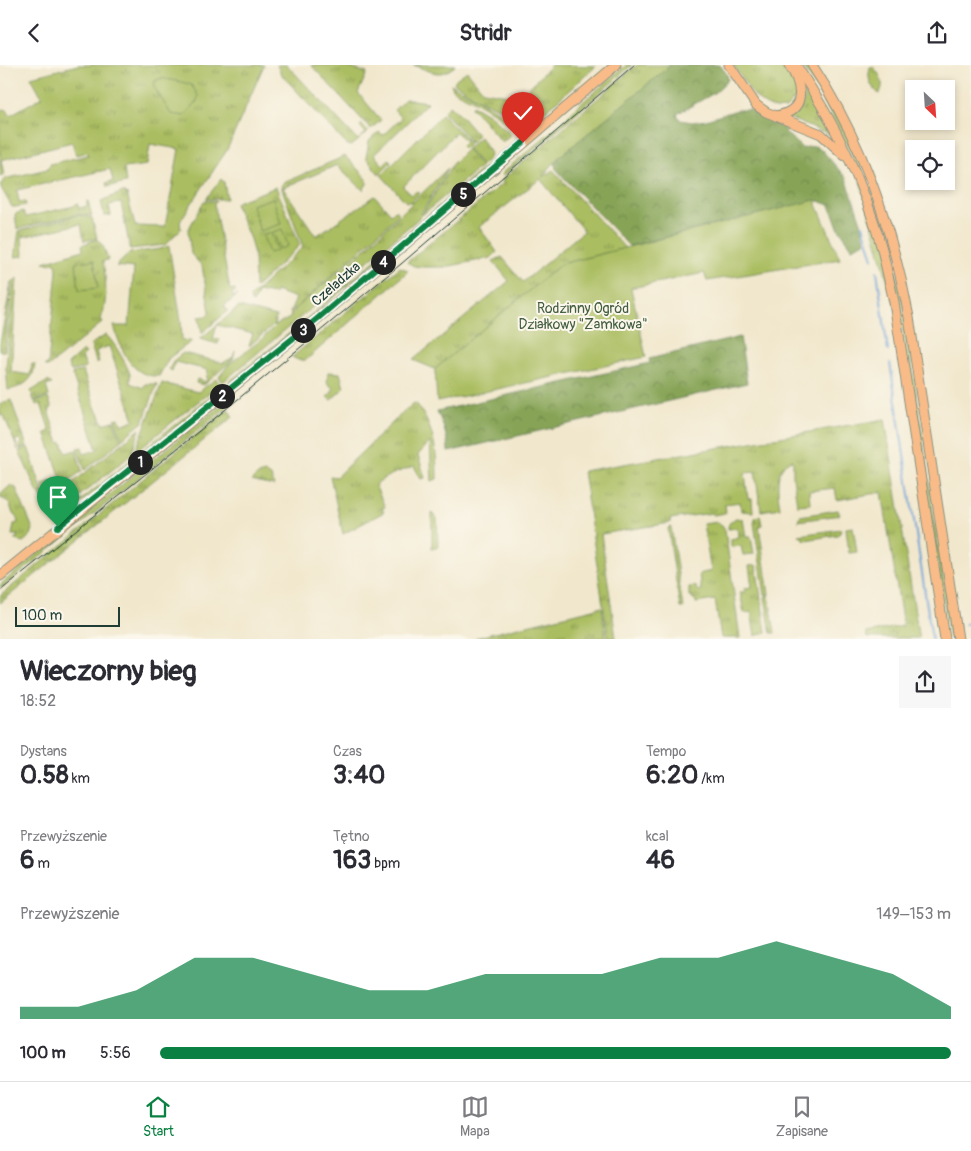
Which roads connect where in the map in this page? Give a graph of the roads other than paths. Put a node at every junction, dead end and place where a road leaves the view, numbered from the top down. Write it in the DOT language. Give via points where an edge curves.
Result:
graph roads {
  1 [pos="616,65"];
  2 [pos="729,65"];
  3 [pos="790,65"];
  4 [pos="796,65"];
  5 [pos="812,65"];
  6 [pos="776,116"];
  7 [pos="849,159"];
  8 [pos="0,576"];
  9 [pos="945,639"];
  10 [pos="958,639"];
  1 -- 8 [label="main road, Czeladzka" via="310,325"];
  2 -- 6 [label="main road" via="756,105"];
  3 -- 6 [label="main road" via="797,77 800,97 794,108"];
  4 -- 7 [label="main road" via="826,112"];
  5 -- 10 [label="main road" via="865,161 901,274"];
  6 -- 7 [label="main road" via="821,134"];
  7 -- 9 [label="main road" via="879,241 894,302"];
}
